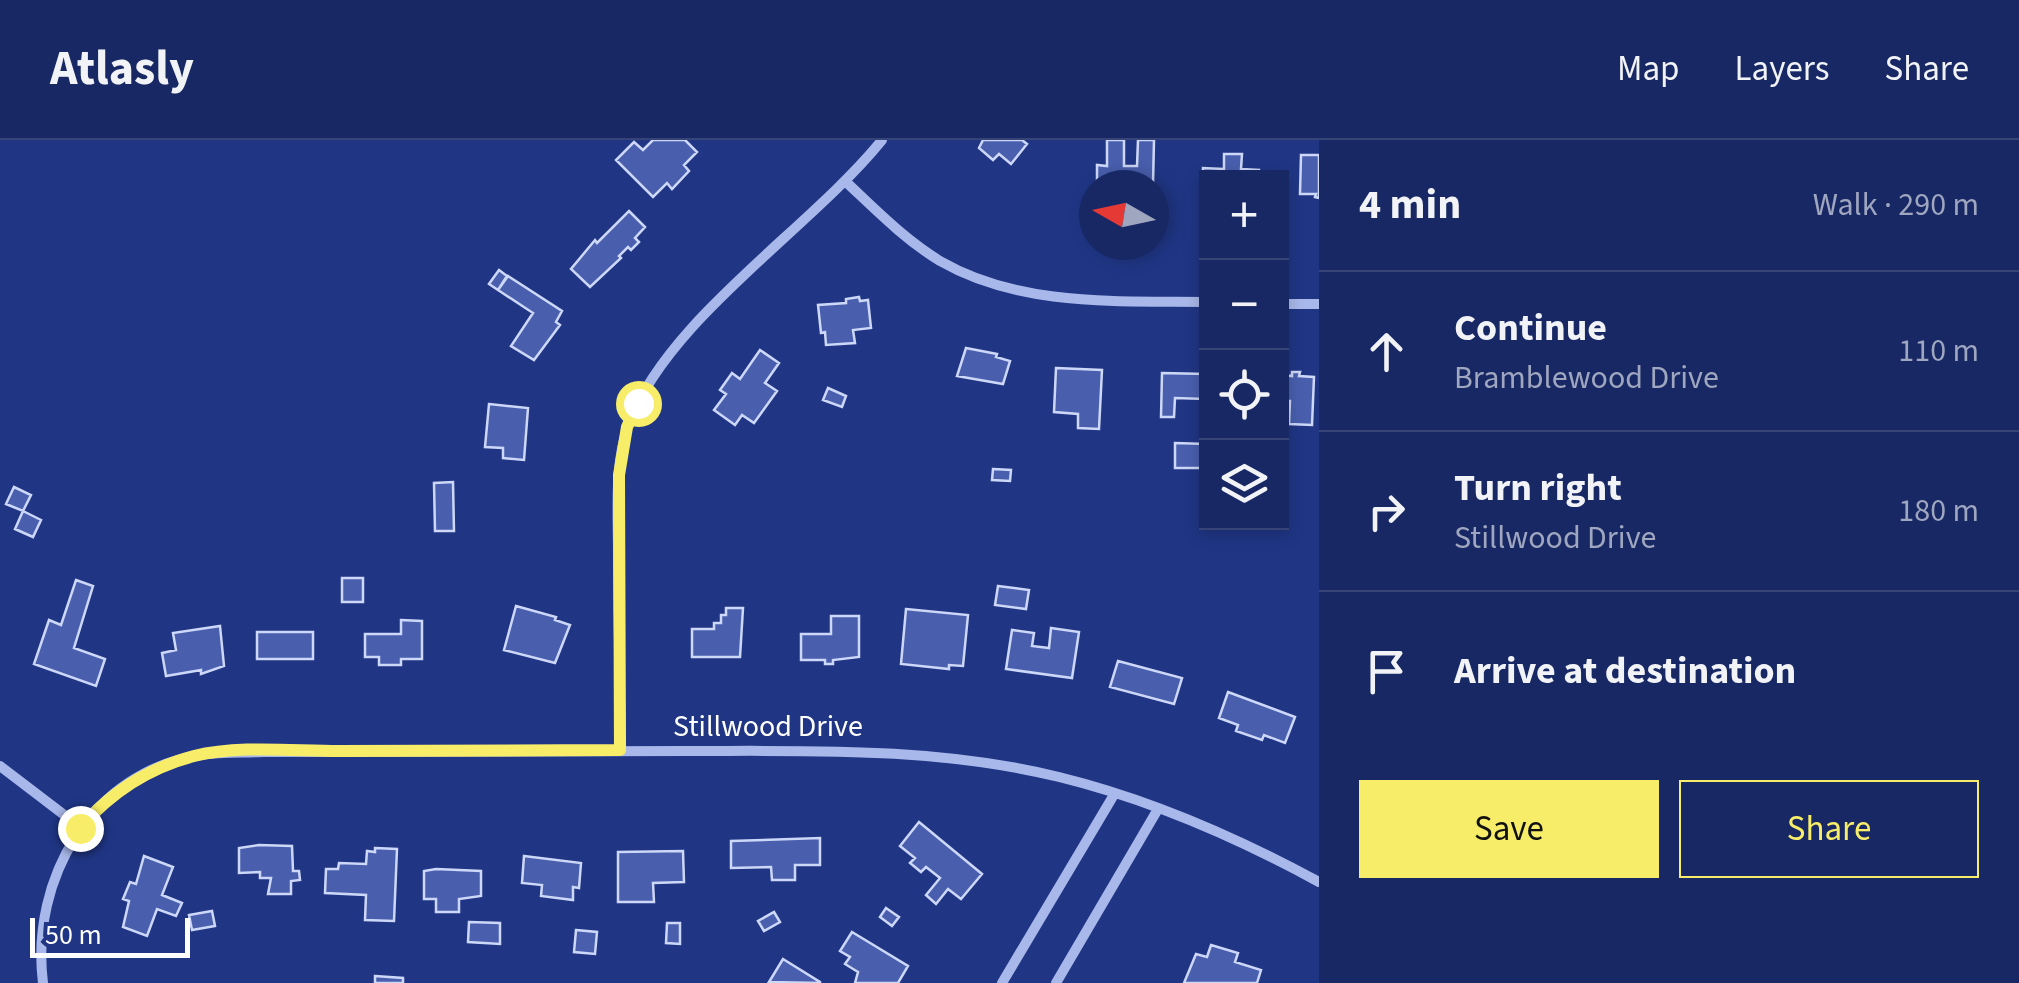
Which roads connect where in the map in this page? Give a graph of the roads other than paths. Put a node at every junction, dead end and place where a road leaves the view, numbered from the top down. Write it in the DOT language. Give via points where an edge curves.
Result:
graph roads {
  1 [pos="882,140"];
  2 [pos="845,181"];
  3 [pos="1199,302"];
  4 [pos="1289,304"];
  5 [pos="1319,304"];
  6 [pos="620,750"];
  7 [pos="0,766"];
  8 [pos="1114,793"];
  9 [pos="1158,810"];
  10 [pos="80,828"];
  11 [pos="1319,882"];
  12 [pos="43,983"];
  13 [pos="1002,983"];
  14 [pos="1056,983"];
  1 -- 2 [label="street"];
  2 -- 3 [label="street" via="926,251 994,284 1072,299"];
  2 -- 6 [label="street" via="699,322 645,390 627,427 618,514"];
  4 -- 5 [label="street"];
  6 -- 8 [label="street, Stillwood Drive" via="922,754 1012,767"];
  6 -- 10 [label="street, Stillwood Drive" via="200,755 132,782"];
  7 -- 10 [label="street"];
  8 -- 9 [label="street, Stillwood Drive"];
  8 -- 13 [label="street"];
  9 -- 11 [label="street, Stillwood Drive"];
  9 -- 14 [label="street"];
  10 -- 12 [label="street, Stillwood Drive" via="44,908"];
}
